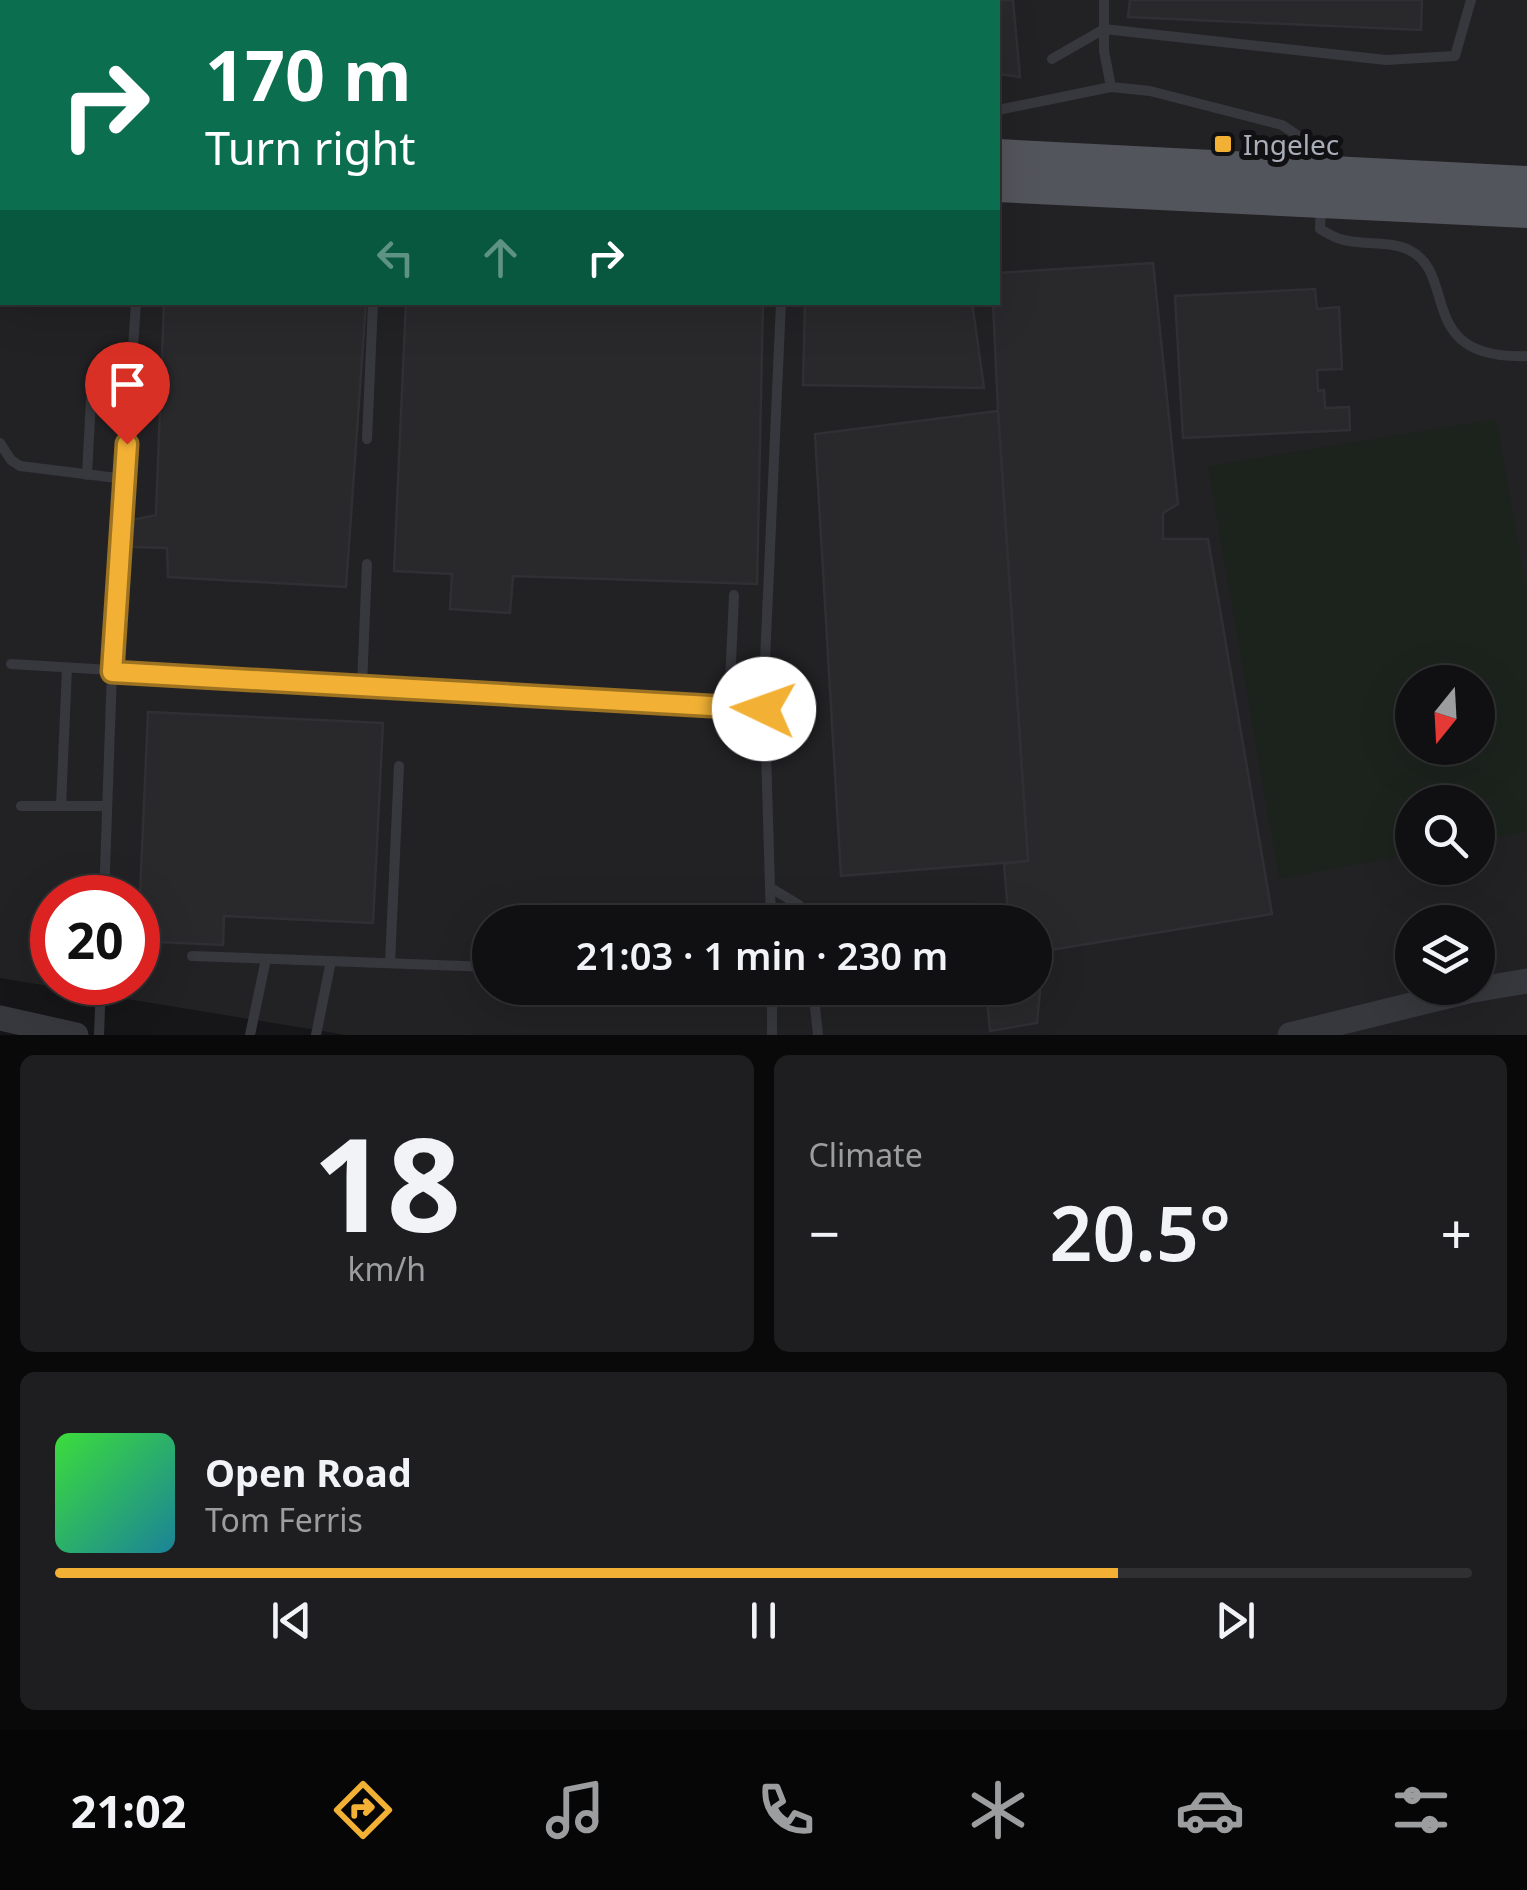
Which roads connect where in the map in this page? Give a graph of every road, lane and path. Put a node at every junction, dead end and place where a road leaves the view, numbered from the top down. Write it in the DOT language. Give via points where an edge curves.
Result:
graph roads {
  1 [pos="1104,0"];
  2 [pos="1470,0"];
  3 [pos="1104,29"];
  4 [pos="1052,59"];
  5 [pos="1110,88"];
  6 [pos="1000,110"];
  7 [pos="1000,155"];
  8 [pos="1340,175"];
  9 [pos="1527,182"];
  10 [pos="1000,186"];
  11 [pos="1321,203"];
  12 [pos="1527,212"];
  13 [pos="136,305"];
  14 [pos="373,305"];
  15 [pos="780,305"];
  16 [pos="1527,356"];
  17 [pos="90,399"];
  18 [pos="367,439"];
  19 [pos="0,443"];
  20 [pos="87,475"];
  21 [pos="125,479"];
  22 [pos="367,564"];
  23 [pos="734,595"];
  24 [pos="11,664"];
  25 [pos="67,668"];
  26 [pos="112,672"];
  27 [pos="362,686"];
  28 [pos="729,707"];
  29 [pos="764,709"];
  30 [pos="399,766"];
  31 [pos="20,806"];
  32 [pos="61,806"];
  33 [pos="107,806"];
  34 [pos="105,875"];
  35 [pos="770,888"];
  36 [pos="770,905"];
  37 [pos="799,905"];
  38 [pos="192,956"];
  39 [pos="266,958"];
  40 [pos="331,961"];
  41 [pos="390,963"];
  42 [pos="472,966"];
  43 [pos="1527,981"];
  44 [pos="100,1005"];
  45 [pos="772,1005"];
  46 [pos="815,1005"];
  47 [pos="0,1018"];
  48 [pos="76,1035"];
  49 [pos="99,1035"];
  50 [pos="250,1035"];
  51 [pos="316,1035"];
  52 [pos="772,1035"];
  53 [pos="818,1035"];
  54 [pos="1290,1035"];
  1 -- 3 [label="lane"];
  2 -- 3 [label="lane" via="1454,56 1386,60"];
  3 -- 4 [label="lane"];
  3 -- 5 [label="lane"];
  5 -- 6 [label="lane"];
  5 -- 8 [label="lane" via="1150,91 1282,125 1322,152"];
  7 -- 8 [label="main road"];
  8 -- 9 [label="main road"];
  10 -- 11 [label="main road"];
  11 -- 12 [label="main road"];
  11 -- 16 [label="lane" via="1320,229 1340,240 1406,248 1426,262 1447,326 1473,348"];
  13 -- 21 [label="lane"];
  14 -- 18 [label="lane"];
  15 -- 29 [label="lane"];
  17 -- 20 [label="lane"];
  19 -- 20 [label="lane" via="20,466"];
  20 -- 21 [label="lane"];
  21 -- 26 [label="lane"];
  22 -- 27 [label="lane"];
  23 -- 28 [label="lane"];
  24 -- 25 [label="lane"];
  25 -- 26 [label="lane"];
  25 -- 32 [label="lane"];
  26 -- 27 [label="lane"];
  26 -- 33 [label="lane"];
  27 -- 28 [label="lane"];
  28 -- 29 [label="lane"];
  29 -- 35 [label="lane"];
  30 -- 41 [label="lane"];
  31 -- 32 [label="lane"];
  32 -- 33 [label="lane"];
  33 -- 34 [label="lane"];
  35 -- 36 [label="lane"];
  35 -- 37 [label="lane"];
  38 -- 39 [label="lane"];
  39 -- 40 [label="lane"];
  39 -- 50 [label="lane"];
  40 -- 41 [label="lane"];
  40 -- 51 [label="lane"];
  41 -- 42 [label="lane"];
  43 -- 54 [label="street"];
  44 -- 49 [label="lane"];
  45 -- 52 [label="lane"];
  46 -- 53 [label="lane"];
  47 -- 48 [label="street"];
}
